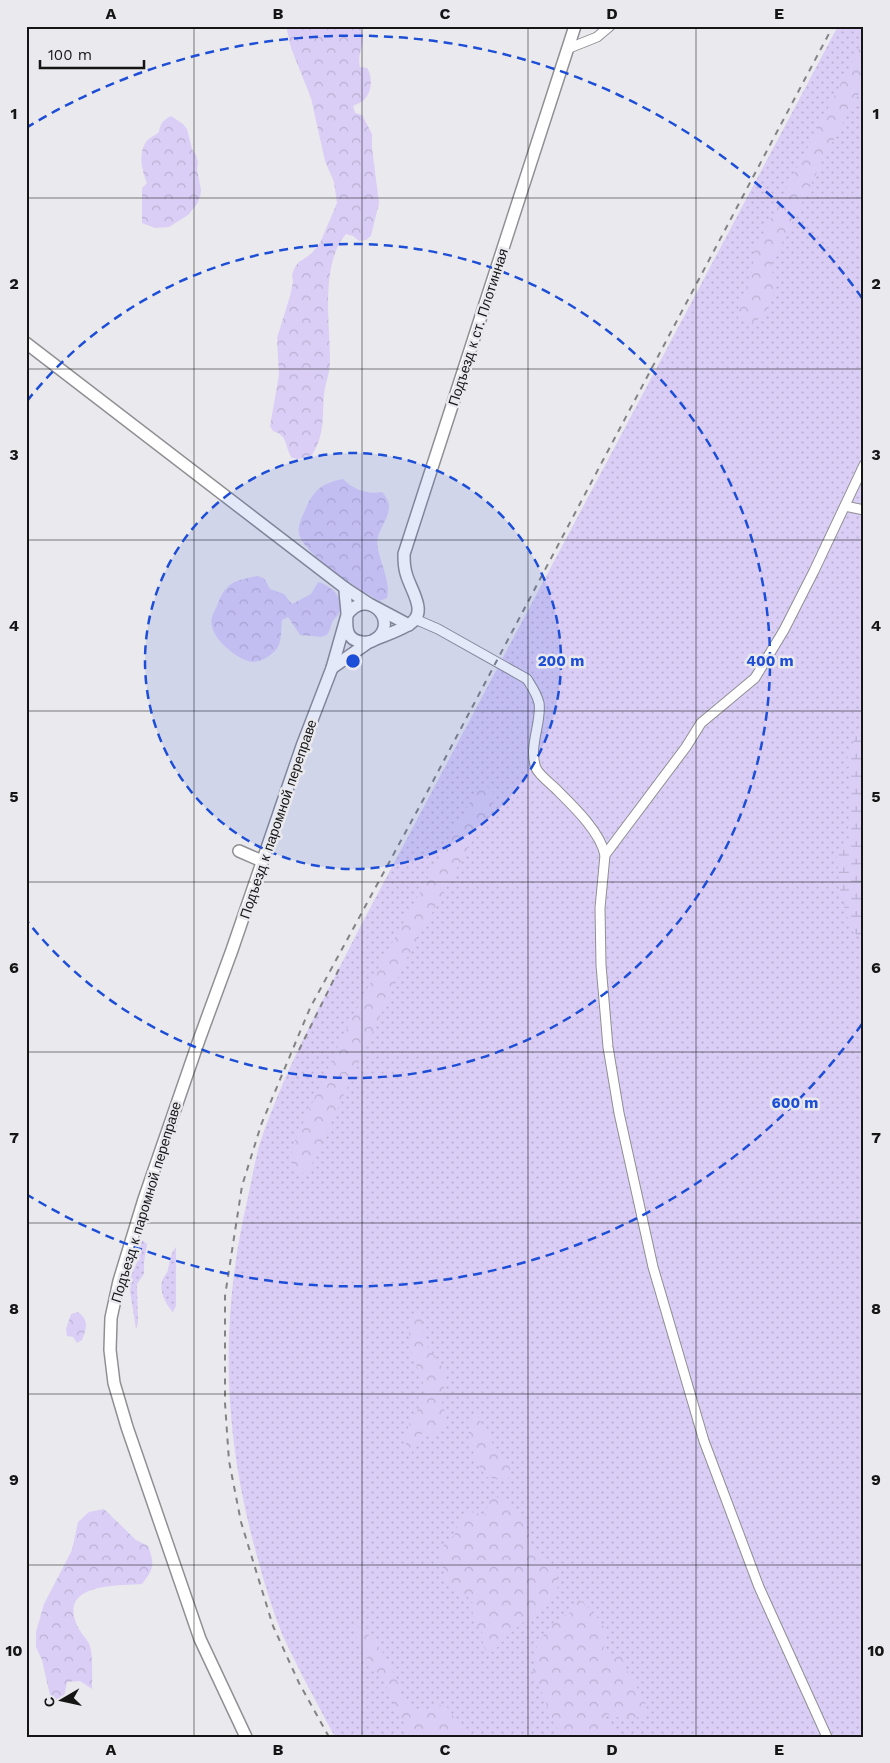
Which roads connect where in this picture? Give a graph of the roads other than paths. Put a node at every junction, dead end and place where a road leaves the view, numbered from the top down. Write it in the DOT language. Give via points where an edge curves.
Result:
graph roads {
  1 [pos="575,26"];
  2 [pos="610,26"];
  3 [pos="567,49"];
  4 [pos="26,343"];
  5 [pos="864,465"];
  6 [pos="845,506"];
  7 [pos="864,510"];
  8 [pos="345,588"];
  9 [pos="374,606"];
  10 [pos="347,615"];
  11 [pos="412,622"];
  12 [pos="373,641"];
  13 [pos="332,668"];
  14 [pos="239,851"];
  15 [pos="605,855"];
  16 [pos="262,861"];
  17 [pos="246,1737"];
  18 [pos="827,1737"];
  1 -- 3 [label="street, Подъезд к ст. Плотинная"];
  2 -- 3 [label="street" via="597,37"];
  3 -- 11 [label="street, Подъезд к ст. Плотинная" via="404,554 406,575 419,608"];
  4 -- 8 [label="street"];
  5 -- 6 [label="street"];
  6 -- 7 [label="street"];
  6 -- 15 [label="street" via="784,630 755,678 701,723"];
  8 -- 9 [label="street"];
  8 -- 10 [label="street"];
  9 -- 10 [label="street" via="356,605"];
  9 -- 11 [label="street"];
  9 -- 12 [label="street" via="382,613 384,627"];
  10 -- 12 [label="street" via="346,630 350,636 355,640"];
  10 -- 13 [label="street, Подъезд к паромной переправе"];
  11 -- 12 [label="street"];
  11 -- 15 [label="street" via="438,629 527,679 539,705 534,756 537,770 594,832"];
  12 -- 13 [label="street"];
  13 -- 16 [label="street, Подъезд к паромной переправе"];
  14 -- 16 [label="street"];
  15 -- 18 [label="street" via="600,908 608,1047 653,1267 704,1442 758,1587"];
  16 -- 17 [label="street, Подъезд к паромной переправе" via="141,1208 119,1281 111,1318 110,1350 114,1383 127,1426 200,1639"];
}
